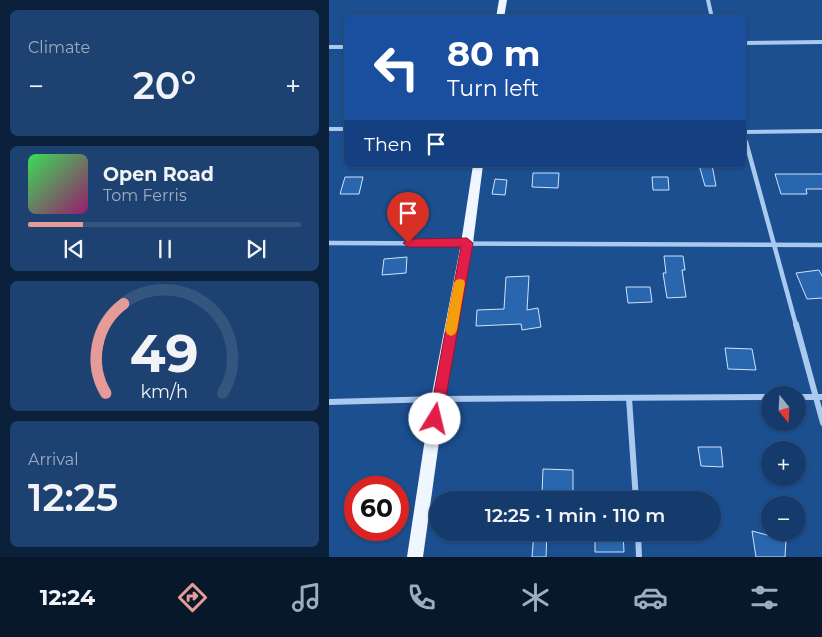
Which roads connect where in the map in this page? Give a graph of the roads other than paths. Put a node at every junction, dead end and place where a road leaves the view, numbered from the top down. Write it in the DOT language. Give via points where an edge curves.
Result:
graph roads {
  1 [pos="503,0"];
  2 [pos="708,0"];
  3 [pos="500,15"];
  4 [pos="711,15"];
  5 [pos="822,42"];
  6 [pos="746,43"];
  7 [pos="329,47"];
  8 [pos="344,47"];
  9 [pos="329,129"];
  10 [pos="344,129"];
  11 [pos="822,131"];
  12 [pos="746,132"];
  13 [pos="746,143"];
  14 [pos="478,167"];
  15 [pos="329,243"];
  16 [pos="467,243"];
  17 [pos="775,244"];
  18 [pos="822,245"];
  19 [pos="761,397"];
  20 [pos="819,397"];
  21 [pos="629,398"];
  22 [pos="438,399"];
  23 [pos="329,402"];
  24 [pos="822,422"];
  25 [pos="635,491"];
  26 [pos="638,541"];
  27 [pos="415,557"];
  28 [pos="639,557"];
  1 -- 3 [label="main road"];
  2 -- 4 [label="street"];
  5 -- 6 [label="street"];
  7 -- 8 [label="street"];
  9 -- 10 [label="street"];
  11 -- 12 [label="street"];
  13 -- 17 [label="street"];
  14 -- 16 [label="main road"];
  15 -- 16 [label="street"];
  16 -- 17 [label="street"];
  16 -- 22 [label="main road"];
  17 -- 18 [label="street"];
  17 -- 20 [label="street"];
  19 -- 21 [label="street"];
  20 -- 24 [label="street"];
  21 -- 22 [label="street"];
  21 -- 25 [label="street"];
  22 -- 23 [label="street"];
  22 -- 27 [label="main road"];
  26 -- 28 [label="street"];
}
